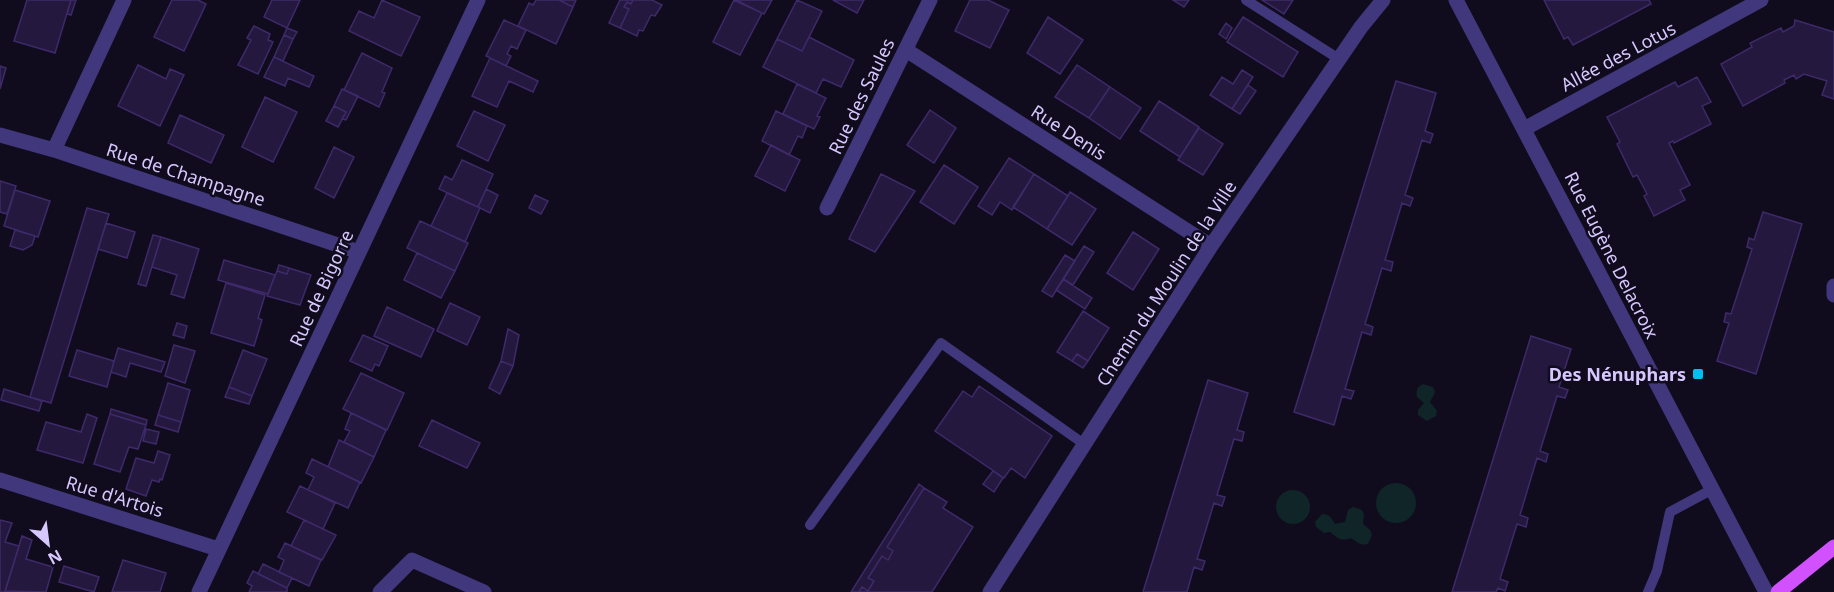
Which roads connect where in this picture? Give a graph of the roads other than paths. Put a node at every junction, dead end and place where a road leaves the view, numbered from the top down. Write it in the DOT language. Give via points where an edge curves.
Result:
graph roads {
  1 [pos="124,0"];
  2 [pos="478,0"];
  3 [pos="930,0"];
  4 [pos="1246,0"];
  5 [pos="1383,0"];
  6 [pos="1456,0"];
  7 [pos="1761,0"];
  8 [pos="906,50"];
  9 [pos="1339,59"];
  10 [pos="1524,129"];
  11 [pos="0,135"];
  12 [pos="54,150"];
  13 [pos="827,208"];
  14 [pos="1211,246"];
  15 [pos="359,252"];
  16 [pos="1834,286"];
  17 [pos="1834,295"];
  18 [pos="1084,444"];
  19 [pos="0,480"];
  20 [pos="1711,490"];
  21 [pos="810,525"];
  22 [pos="1834,547"];
  23 [pos="218,549"];
  24 [pos="199,592"];
  25 [pos="380,592"];
  26 [pos="484,592"];
  27 [pos="990,592"];
  28 [pos="1648,592"];
  29 [pos="1766,592"];
  30 [pos="1778,592"];
  1 -- 12 [label="street"];
  2 -- 15 [label="street, Rue de Bigorre"];
  3 -- 8 [label="street, Rue des Saules"];
  4 -- 9 [label="lane"];
  5 -- 9 [label="street, Chemin du Moulin de la Ville"];
  6 -- 10 [label="street, Rue Eugène Delacroix"];
  7 -- 10 [label="street, Allée des Lotus"];
  8 -- 13 [label="street, Rue des Saules"];
  8 -- 14 [label="street, Rue Denis"];
  9 -- 14 [label="street, Chemin du Moulin de la Ville"];
  10 -- 20 [label="street, Rue Eugène Delacroix"];
  11 -- 12 [label="street, Rue de Champagne"];
  12 -- 15 [label="street, Rue de Champagne"];
  14 -- 18 [label="street, Chemin du Moulin de la Ville"];
  15 -- 23 [label="street, Rue de Bigorre"];
  16 -- 17 [label="street"];
  18 -- 21 [label="lane" via="941,343"];
  18 -- 27 [label="street, Chemin du Moulin de la Ville"];
  19 -- 23 [label="street, Rue d'Artois"];
  20 -- 28 [label="lane" via="1670,512 1657,571"];
  20 -- 29 [label="street, Rue Eugène Delacroix"];
  22 -- 30 [label="main road"];
  23 -- 24 [label="street, Rue de Bigorre"];
  25 -- 26 [label="street" via="412,560"];
}
